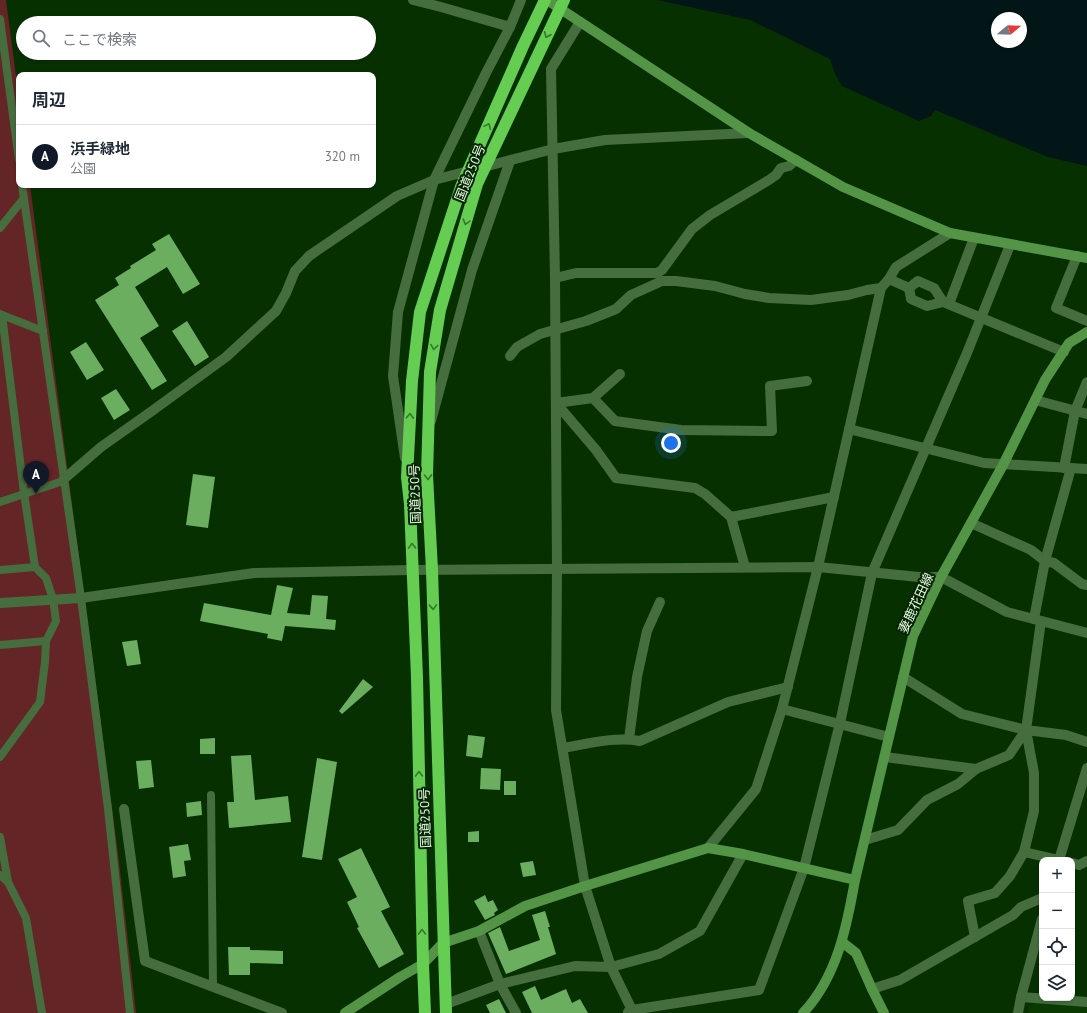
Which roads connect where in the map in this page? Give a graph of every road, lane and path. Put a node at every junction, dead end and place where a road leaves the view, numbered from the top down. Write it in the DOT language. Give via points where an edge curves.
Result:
graph roads {
  1 [pos="413,0"];
  2 [pos="521,0"];
  3 [pos="546,0"];
  4 [pos="564,0"];
  5 [pos="0,19"];
  6 [pos="580,22"];
  7 [pos="510,27"];
  8 [pos="750,133"];
  9 [pos="16,138"];
  10 [pos="553,149"];
  11 [pos="796,160"];
  12 [pos="510,162"];
  13 [pos="434,180"];
  14 [pos="22,188"];
  15 [pos="24,198"];
  16 [pos="0,228"];
  17 [pos="950,233"];
  18 [pos="974,238"];
  19 [pos="1010,245"];
  20 [pos="1082,257"];
  21 [pos="555,278"];
  22 [pos="889,279"];
  23 [pos="881,288"];
  24 [pos="909,288"];
  25 [pos="946,303"];
  26 [pos="1,314"];
  27 [pos="981,318"];
  28 [pos="1087,322"];
  29 [pos="555,330"];
  30 [pos="43,331"];
  31 [pos="1087,332"];
  32 [pos="1064,352"];
  33 [pos="510,356"];
  34 [pos="620,374"];
  35 [pos="807,381"];
  36 [pos="1087,382"];
  37 [pos="593,398"];
  38 [pos="1035,400"];
  39 [pos="556,403"];
  40 [pos="1075,411"];
  41 [pos="1087,414"];
  42 [pos="849,429"];
  43 [pos="428,433"];
  44 [pos="926,448"];
  45 [pos="1003,465"];
  46 [pos="1068,468"];
  47 [pos="1087,469"];
  48 [pos="407,477"];
  49 [pos="64,479"];
  50 [pos="24,493"];
  51 [pos="834,497"];
  52 [pos="0,502"];
  53 [pos="731,516"];
  54 [pos="970,523"];
  55 [pos="1045,561"];
  56 [pos="35,567"];
  57 [pos="745,567"];
  58 [pos="818,567"];
  59 [pos="557,568"];
  60 [pos="0,570"];
  61 [pos="413,570"];
  62 [pos="432,570"];
  63 [pos="872,573"];
  64 [pos="941,577"];
  65 [pos="1087,585"];
  66 [pos="81,598"];
  67 [pos="53,599"];
  68 [pos="660,602"];
  69 [pos="0,603"];
  70 [pos="1037,620"];
  71 [pos="1087,633"];
  72 [pos="46,641"];
  73 [pos="0,645"];
  74 [pos="903,677"];
  75 [pos="788,687"];
  76 [pos="782,709"];
  77 [pos="840,723"];
  78 [pos="1026,730"];
  79 [pos="889,737"];
  80 [pos="629,739"];
  81 [pos="1087,742"];
  82 [pos="563,748"];
  83 [pos="0,757"];
  84 [pos="884,757"];
  85 [pos="1087,768"];
  86 [pos="976,769"];
  87 [pos="211,795"];
  88 [pos="124,809"];
  89 [pos="0,837"];
  90 [pos="865,840"];
  91 [pos="708,848"];
  92 [pos="1024,852"];
  93 [pos="743,854"];
  94 [pos="1046,857"];
  95 [pos="1060,857"];
  96 [pos="1087,861"];
  97 [pos="1075,864"];
  98 [pos="804,868"];
  99 [pos="0,875"];
  100 [pos="855,880"];
  101 [pos="8,882"];
  102 [pos="585,886"];
  103 [pos="1039,899"];
  104 [pos="1039,929"];
  105 [pos="478,931"];
  106 [pos="975,937"];
  107 [pos="842,942"];
  108 [pos="443,943"];
  109 [pos="423,964"];
  110 [pos="611,967"];
  111 [pos="500,984"];
  112 [pos="213,987"];
  113 [pos="872,989"];
  114 [pos="1021,997"];
  115 [pos="1087,1002"];
  116 [pos="446,1008"];
  117 [pos="631,1012"];
  118 [pos="42,1013"];
  119 [pos="130,1013"];
  120 [pos="282,1013"];
  121 [pos="345,1013"];
  122 [pos="425,1013"];
  123 [pos="516,1013"];
  124 [pos="803,1013"];
  125 [pos="884,1013"];
  126 [pos="1018,1013"];
  1 -- 7 [label="street"];
  2 -- 7 [label="street"];
  3 -- 6 [label="street"];
  48 -- 3 [label="highway, 国道250号, one-way" via="412,381 420,312 461,187"];
  4 -- 43 [label="highway, 国道250号, one-way" via="477,184 440,310 430,372"];
  5 -- 9 [label="lane"];
  6 -- 8 [label="street"];
  6 -- 10 [label="street" via="551,68"];
  7 -- 13 [label="street"];
  8 -- 10 [label="street" via="605,140"];
  8 -- 11 [label="street"];
  10 -- 12 [label="street"];
  10 -- 21 [label="street"];
  11 -- 17 [label="street" via="843,187"];
  11 -- 21 [label="street" via="698,224 657,273 576,274"];
  12 -- 13 [label="street"];
  12 -- 43 [label="street" via="472,270"];
  13 -- 48 [label="street" via="398,312 393,376"];
  13 -- 49 [label="street" via="397,196 309,256 295,271 276,311 226,356 102,447"];
  14 -- 15 [label="lane"];
  15 -- 16 [label="lane"];
  15 -- 30 [label="lane"];
  17 -- 18 [label="street"];
  17 -- 22 [label="street" via="896,267"];
  18 -- 19 [label="street"];
  18 -- 25 [label="street"];
  19 -- 20 [label="street"];
  19 -- 27 [label="street"];
  20 -- 28 [label="street" via="1056,308"];
  21 -- 29 [label="street"];
  22 -- 23 [label="street"];
  22 -- 24 [label="street"];
  23 -- 29 [label="street" via="811,300 745,294 708,286 662,281 631,295 616,309"];
  23 -- 42 [label="street"];
  24 -- 25 [label="street" via="911,299 927,306"];
  24 -- 25 [label="street" via="918,281 934,288"];
  25 -- 27 [label="street"];
  26 -- 30 [label="lane"];
  26 -- 50 [label="lane"];
  27 -- 32 [label="street"];
  27 -- 44 [label="street"];
  29 -- 33 [label="street" via="527,341 517,347"];
  29 -- 39 [label="street"];
  30 -- 49 [label="lane"];
  31 -- 32 [label="street, 妻鹿花田線" via="1069,343"];
  32 -- 38 [label="street, 妻鹿花田線"];
  34 -- 37 [label="street"];
  35 -- 37 [label="street" via="770,386 772,431 681,430 615,421"];
  36 -- 40 [label="street"];
  37 -- 39 [label="street"];
  38 -- 40 [label="street"];
  38 -- 45 [label="street, 妻鹿花田線"];
  39 -- 53 [label="street" via="616,478 695,488"];
  39 -- 59 [label="street"];
  40 -- 41 [label="street"];
  40 -- 46 [label="street"];
  42 -- 44 [label="street"];
  42 -- 51 [label="street"];
  43 -- 62 [label="highway, 国道250号, one-way" via="427,475"];
  44 -- 45 [label="street" via="984,463"];
  44 -- 63 [label="street"];
  45 -- 46 [label="street"];
  45 -- 54 [label="street, 妻鹿花田線"];
  46 -- 47 [label="street"];
  46 -- 55 [label="street"];
  61 -- 48 [label="highway, 国道250号, one-way"];
  49 -- 50 [label="lane"];
  49 -- 66 [label="lane"];
  50 -- 52 [label="lane"];
  50 -- 56 [label="lane"];
  51 -- 53 [label="street"];
  51 -- 58 [label="street"];
  53 -- 57 [label="street"];
  54 -- 55 [label="street" via="1031,550"];
  54 -- 64 [label="street, 妻鹿花田線"];
  55 -- 65 [label="street" via="1054,563"];
  55 -- 70 [label="street"];
  56 -- 60 [label="lane"];
  56 -- 67 [label="lane" via="46,578"];
  57 -- 58 [label="street"];
  57 -- 59 [label="street"];
  58 -- 63 [label="street"];
  58 -- 75 [label="street"];
  59 -- 62 [label="street"];
  59 -- 82 [label="street" via="556,710"];
  61 -- 62 [label="street"];
  61 -- 66 [label="street" via="254,573"];
  109 -- 61 [label="highway, 国道250号, one-way"];
  62 -- 108 [label="highway, 国道250号, one-way"];
  63 -- 64 [label="street"];
  63 -- 77 [label="street"];
  64 -- 70 [label="street" via="1007,612"];
  64 -- 74 [label="street, 妻鹿花田線" via="913,636"];
  66 -- 67 [label="street"];
  66 -- 119 [label="lane" via="108,809"];
  67 -- 69 [label="street"];
  67 -- 72 [label="lane" via="56,621"];
  68 -- 80 [label="street" via="648,631 637,677"];
  70 -- 71 [label="street"];
  70 -- 78 [label="street"];
  72 -- 73 [label="lane"];
  72 -- 83 [label="lane" via="40,702"];
  74 -- 78 [label="street" via="962,714"];
  74 -- 79 [label="street, 妻鹿花田線"];
  75 -- 76 [label="street"];
  75 -- 80 [label="street" via="728,702 640,741"];
  76 -- 77 [label="street"];
  76 -- 91 [label="street" via="756,789"];
  77 -- 79 [label="street"];
  77 -- 98 [label="street"];
  78 -- 81 [label="street" via="1066,735"];
  78 -- 86 [label="street" via="1009,755"];
  78 -- 92 [label="street" via="1034,773 1034,812"];
  79 -- 84 [label="street, 妻鹿花田線"];
  80 -- 82 [label="street"];
  82 -- 102 [label="street"];
  84 -- 86 [label="street"];
  84 -- 90 [label="street, 妻鹿花田線"];
  85 -- 95 [label="street"];
  86 -- 90 [label="street" via="958,784 927,800 898,830"];
  87 -- 112 [label="lane"];
  88 -- 112 [label="street" via="145,961"];
  89 -- 101 [label="lane"];
  90 -- 100 [label="street, 妻鹿花田線"];
  91 -- 93 [label="street"];
  91 -- 102 [label="street"];
  92 -- 94 [label="street"];
  92 -- 106 [label="street" via="1010,876 995,893 968,901"];
  93 -- 98 [label="street"];
  93 -- 110 [label="street" via="700,931 659,954"];
  96 -- 97 [label="street" via="1079,865"];
  98 -- 100 [label="street"];
  98 -- 117 [label="street" via="759,990"];
  99 -- 101 [label="lane"];
  100 -- 107 [label="street, 妻鹿花田線"];
  101 -- 118 [label="lane" via="26,918"];
  102 -- 105 [label="street" via="525,906"];
  102 -- 110 [label="street"];
  103 -- 106 [label="street" via="1021,907 1013,915"];
  104 -- 114 [label="street"];
  105 -- 108 [label="street"];
  105 -- 111 [label="street"];
  106 -- 113 [label="street" via="900,980"];
  107 -- 113 [label="street" via="856,954"];
  107 -- 124 [label="street, 妻鹿花田線" via="822,988"];
  108 -- 109 [label="street"];
  108 -- 116 [label="highway, 国道250号"];
  109 -- 121 [label="street"];
  109 -- 122 [label="highway, 国道250号"];
  110 -- 111 [label="street" via="576,966"];
  110 -- 117 [label="street"];
  111 -- 116 [label="street"];
  111 -- 123 [label="street"];
  112 -- 120 [label="street"];
  113 -- 125 [label="street"];
  114 -- 115 [label="street"];
  114 -- 126 [label="street"];
}
